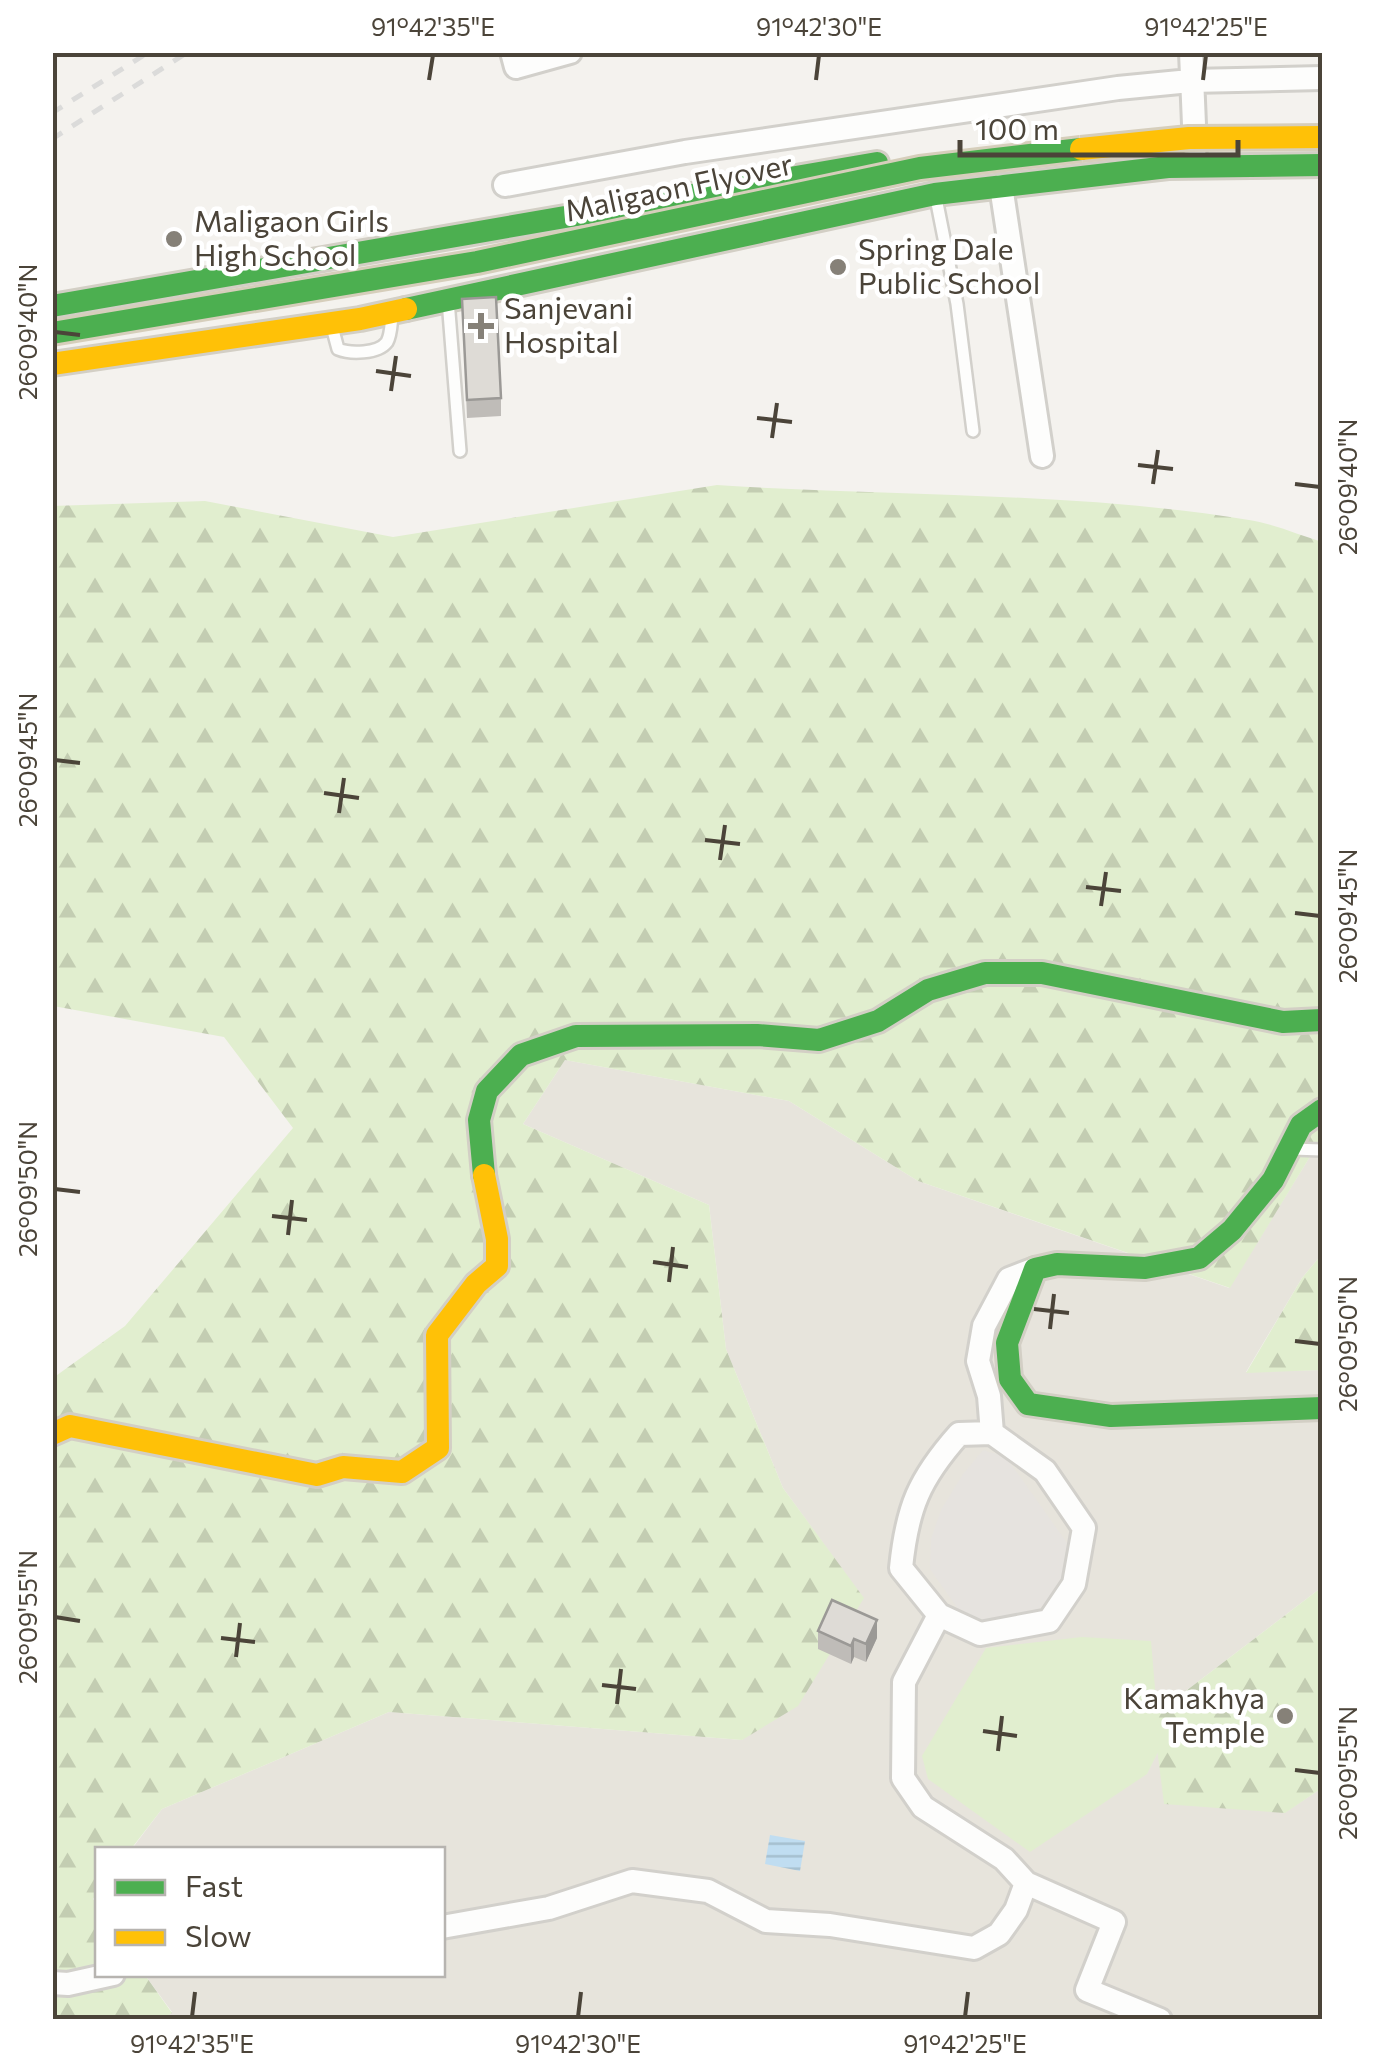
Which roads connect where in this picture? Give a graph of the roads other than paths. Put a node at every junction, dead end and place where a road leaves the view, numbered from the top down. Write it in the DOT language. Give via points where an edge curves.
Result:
graph roads {
  1 [pos="512,52"];
  2 [pos="570,52"];
  3 [pos="1191,52"];
  4 [pos="1322,78"];
  5 [pos="1190,81"];
  6 [pos="1193,128"];
  7 [pos="1322,128"];
  8 [pos="1322,136"];
  9 [pos="1322,155"];
  10 [pos="1196,165"];
  11 [pos="1322,166"];
  12 [pos="506,185"];
  13 [pos="1001,186"];
  14 [pos="935,194"];
  15 [pos="448,300"];
  16 [pos="52,306"];
  17 [pos="393,312"];
  18 [pos="331,322"];
  19 [pos="52,333"];
  20 [pos="52,350"];
  21 [pos="52,364"];
  22 [pos="974,431"];
  23 [pos="460,451"];
  24 [pos="1042,456"];
  25 [pos="1322,1020"];
  26 [pos="1322,1110"];
  27 [pos="1288,1149"];
  28 [pos="1322,1150"];
  29 [pos="1034,1269"];
  30 [pos="1322,1408"];
  31 [pos="992,1433"];
  32 [pos="52,1434"];
  33 [pos="939,1616"];
  34 [pos="1026,1883"];
  35 [pos="445,1926"];
  36 [pos="100,1977"];
  37 [pos="52,1982"];
  38 [pos="1160,2020"];
  1 -- 2 [label="street" via="516,67"];
  3 -- 5 [label="street"];
  4 -- 5 [label="street"];
  5 -- 6 [label="street"];
  5 -- 12 [label="street" via="703,149"];
  6 -- 7 [label="street"];
  6 -- 10 [label="street"];
  6 -- 16 [label="street" via="828,169"];
  8 -- 19 [label="street, Maligaon Flyover, bridge" via="1190,138 920,168 477,262"];
  9 -- 20 [label="street, Maligaon Flyover" via="997,174 328,312"];
  10 -- 11 [label="street"];
  10 -- 13 [label="street"];
  13 -- 14 [label="street"];
  13 -- 24 [label="street"];
  14 -- 15 [label="street"];
  14 -- 22 [label="lane"];
  15 -- 17 [label="street"];
  15 -- 23 [label="lane"];
  17 -- 18 [label="street"];
  17 -- 18 [label="lane" via="388,339 378,349 344,352"];
  18 -- 21 [label="street"];
  25 -- 32 [label="street" via="1282,1022 1042,973 985,973 928,990 878,1020 819,1040 576,1036 521,1055 487,1091 479,1120 482,1170 498,1266 437,1335 438,1448 402,1472 342,1467 317,1475 70,1426"];
  26 -- 27 [label="street" via="1301,1125"];
  27 -- 28 [label="lane"];
  27 -- 29 [label="street" via="1273,1180 1232,1230 1198,1258 1145,1268"];
  29 -- 30 [label="street" via="1008,1343 1010,1379 1028,1404 1112,1416"];
  29 -- 31 [label="street" via="1009,1279 984,1326 978,1361"];
  31 -- 33 [label="street" via="959,1434 930,1467 906,1522 900,1568"];
  31 -- 33 [label="street" via="1045,1471 1084,1528 1074,1584 1050,1621 980,1634"];
  33 -- 34 [label="street" via="904,1682 903,1778 923,1808 1004,1859"];
  34 -- 35 [label="street" via="1000,1934 974,1948 766,1921 708,1891 632,1881 549,1908"];
  34 -- 38 [label="street" via="1114,1922 1088,1990"];
  36 -- 37 [label="street"];
}
